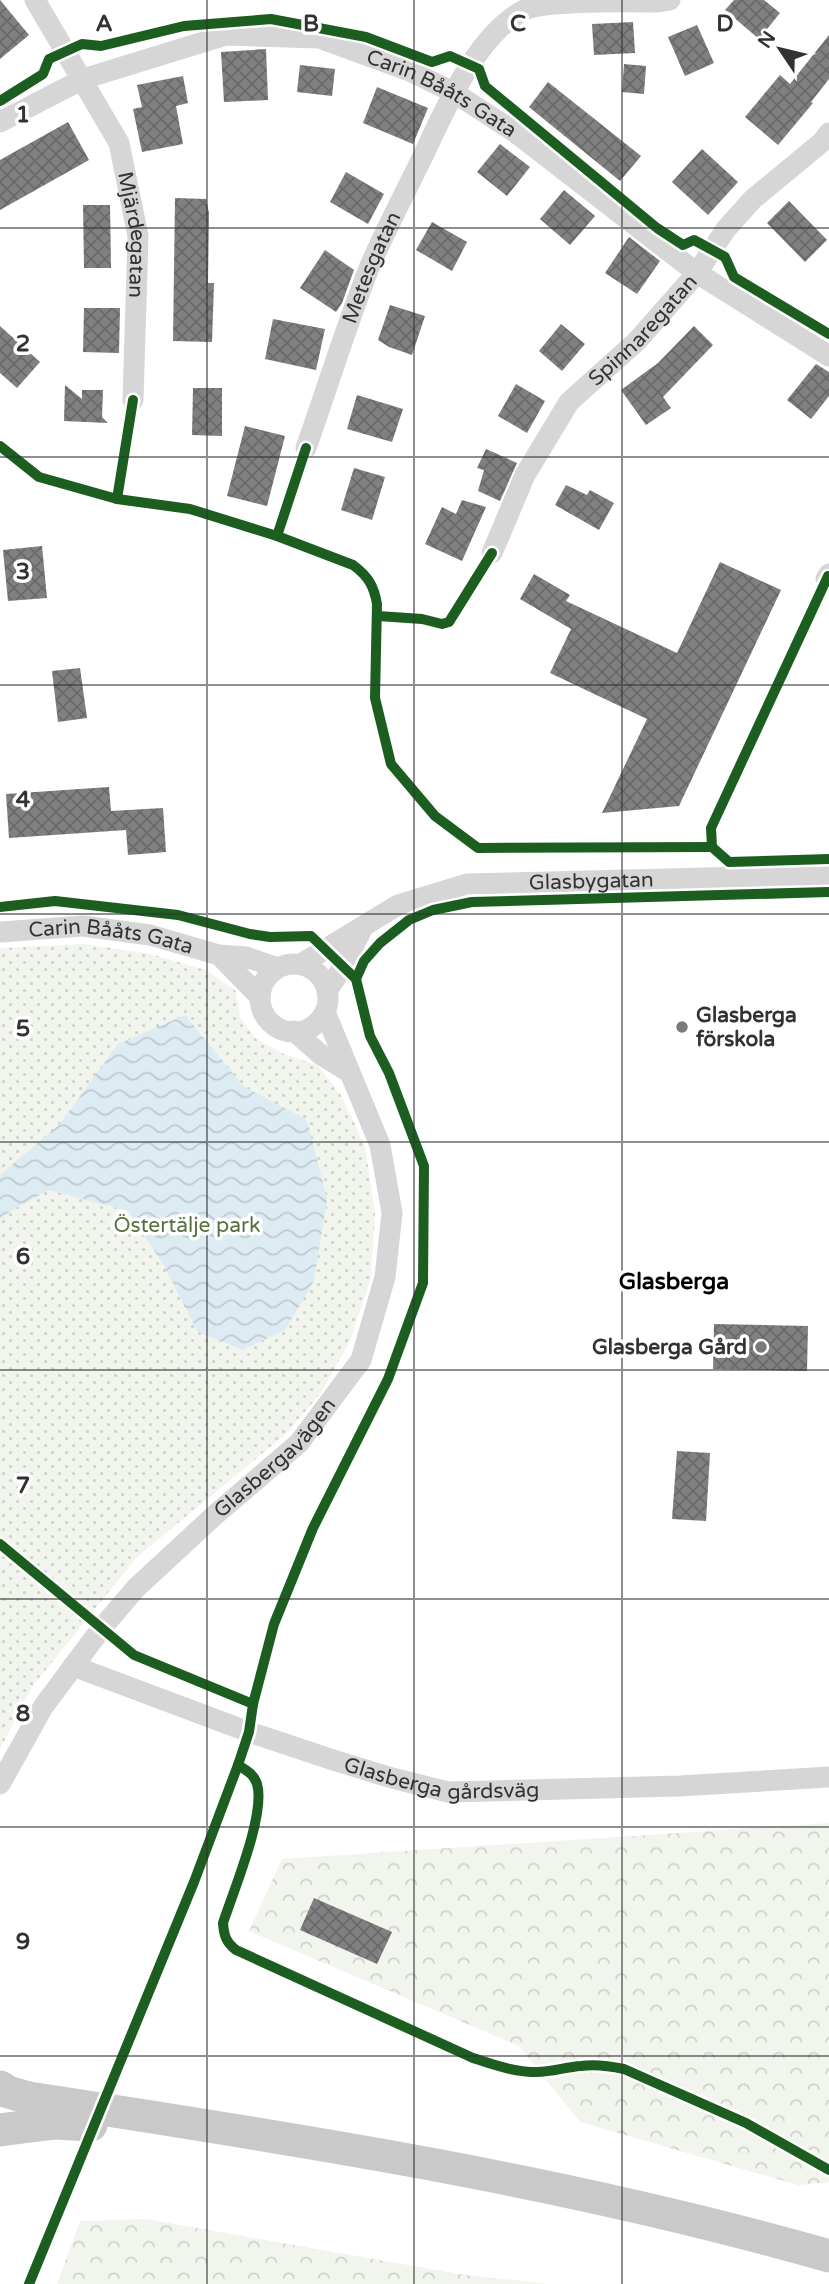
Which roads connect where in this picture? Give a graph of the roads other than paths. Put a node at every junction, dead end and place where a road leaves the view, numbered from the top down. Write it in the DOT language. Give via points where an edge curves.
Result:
graph roads {
  1 [pos="35,0"];
  2 [pos="670,0"];
  3 [pos="83,79"];
  4 [pos="453,92"];
  5 [pos="0,122"];
  6 [pos="829,133"];
  7 [pos="697,273"];
  8 [pos="829,356"];
  9 [pos="133,400"];
  10 [pos="306,448"];
  11 [pos="492,553"];
  12 [pos="829,875"];
  13 [pos="363,927"];
  14 [pos="0,932"];
  15 [pos="219,954"];
  16 [pos="300,964"];
  17 [pos="278,968"];
  18 [pos="260,997"];
  19 [pos="326,1001"];
  20 [pos="294,1031"];
  21 [pos="349,1072"];
  22 [pos="73,1666"];
  23 [pos="829,1777"];
  24 [pos="0,1784"];
  25 [pos="0,2087"];
  26 [pos="0,2130"];
  27 [pos="230,2130"];
  28 [pos="829,2256"];
  1 -- 3 [label="street, Mjärdegatan"];
  2 -- 4 [label="street, Metesgatan" via="557,1 527,8 492,37"];
  3 -- 4 [label="street, Carin Bååts Gata" via="226,35 319,38"];
  3 -- 5 [label="street, Carin Bååts Gata"];
  3 -- 9 [label="street, Mjärdegatan" via="119,143 138,236"];
  4 -- 7 [label="street, Carin Bååts Gata" via="516,133"];
  4 -- 10 [label="street, Metesgatan" via="370,268"];
  6 -- 7 [label="street, Spinnaregatan" via="753,199"];
  7 -- 8 [label="street, Carin Bååts Gata"];
  7 -- 11 [label="street, Spinnaregatan" via="637,341 569,402 525,475"];
  12 -- 13 [label="street, Glasbygatan" via="467,884 398,905"];
  13 -- 16 [label="street, Glasbygatan"];
  13 -- 19 [label="street"];
  14 -- 15 [label="street, Carin Bååts Gata" via="83,926 150,935"];
  15 -- 17 [label="street, Carin Bååts Gata"];
  15 -- 18 [label="street, Carin Bååts Gata"];
  16 -- 17 [label="street"];
  16 -- 19 [label="street" via="318,974"];
  17 -- 18 [label="street" via="265,980"];
  18 -- 20 [label="street" via="266,1017 274,1025"];
  19 -- 20 [label="street" via="312,1026"];
  19 -- 21 [label="street, Glasbergavägen"];
  20 -- 21 [label="street"];
  21 -- 22 [label="street, Glasbergavägen" via="380,1145 392,1213 385,1277 361,1360 299,1443 136,1588"];
  22 -- 23 [label="street, Glasberga gårdsväg" via="283,1744 448,1792"];
  22 -- 24 [label="street, Glasbergavägen" via="43,1707"];
  25 -- 27 [label="main road" via="29,2098"];
  26 -- 27 [label="main road" via="55,2123"];
  27 -- 28 [label="main road" via="557,2188"];
}
